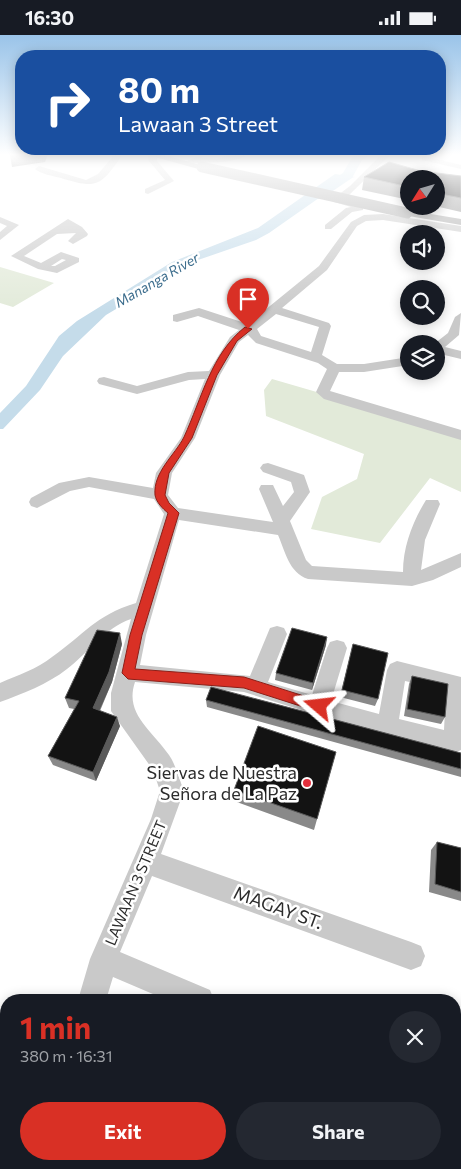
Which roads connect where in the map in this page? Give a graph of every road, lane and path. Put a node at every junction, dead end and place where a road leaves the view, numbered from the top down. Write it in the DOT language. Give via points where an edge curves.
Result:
graph roads {
  1 [pos="358,207"];
  2 [pos="365,213"];
  3 [pos="440,215"];
  4 [pos="0,219"];
  5 [pos="461,220"];
  6 [pos="328,227"];
  7 [pos="461,229"];
  8 [pos="0,238"];
  9 [pos="73,241"];
  10 [pos="24,245"];
  11 [pos="42,267"];
  12 [pos="273,309"];
  13 [pos="461,317"];
  14 [pos="177,318"];
  15 [pos="249,328"];
  16 [pos="445,341"];
  17 [pos="445,351"];
  18 [pos="461,355"];
  19 [pos="314,357"];
  20 [pos="400,362"];
  21 [pos="334,368"];
  22 [pos="213,375"];
  23 [pos="104,381"];
  24 [pos="461,435"];
  25 [pos="268,468"];
  26 [pos="268,489"];
  27 [pos="160,495"];
  28 [pos="37,502"];
  29 [pos="432,504"];
  30 [pos="174,513"];
  31 [pos="283,525"];
  32 [pos="461,560"];
  33 [pos="412,579"];
  34 [pos="144,608"];
  35 [pos="277,634"];
  36 [pos="337,648"];
  37 [pos="128,673"];
  38 [pos="256,687"];
  39 [pos="0,693"];
  40 [pos="319,706"];
  41 [pos="387,727"];
  42 [pos="458,736"];
  43 [pos="144,861"];
  44 [pos="411,956"];
  45 [pos="104,959"];
  46 [pos="94,994"];
  47 [pos="186,994"];
  1 -- 2 [label="street"];
  2 -- 6 [label="street" via="349,210"];
  2 -- 7 [label="street"];
  2 -- 12 [label="street" via="323,268"];
  3 -- 5 [label="main road"];
  4 -- 8 [label="street" via="14,225"];
  8 -- 10 [label="street"];
  9 -- 10 [label="street" via="84,234 79,229 55,231"];
  10 -- 11 [label="street" via="16,256"];
  12 -- 15 [label="street"];
  12 -- 19 [label="street" via="325,326"];
  13 -- 16 [label="street" via="453,335"];
  14 -- 15 [label="street" via="199,312"];
  15 -- 19 [label="street" via="260,340"];
  15 -- 22 [label="street" via="234,340"];
  17 -- 18 [label="street"];
  19 -- 21 [label="street"];
  20 -- 21 [label="street" via="364,368"];
  21 -- 24 [label="street" via="323,392 330,396"];
  22 -- 23 [label="street" via="188,376 138,390"];
  22 -- 27 [label="street" via="188,438 164,473"];
  25 -- 31 [label="street" via="298,479 302,492"];
  26 -- 31 [label="street"];
  27 -- 28 [label="street" via="89,482 65,487"];
  27 -- 30 [label="street"];
  29 -- 33 [label="street" via="414,541"];
  30 -- 31 [label="street"];
  30 -- 34 [label="street, LAWAAN 3 STREET"];
  31 -- 33 [label="street" via="299,564 308,572"];
  32 -- 33 [label="street"];
  34 -- 37 [label="street, LAWAAN 3 STREET"];
  34 -- 39 [label="street" via="121,615 96,630 52,668"];
  35 -- 38 [label="street"];
  36 -- 40 [label="street"];
  37 -- 38 [label="street" via="216,680"];
  37 -- 43 [label="street, LAWAAN 3 STREET" via="121,693 122,711 162,764 172,791 164,820"];
  38 -- 40 [label="street"];
  40 -- 41 [label="street"];
  41 -- 42 [label="street" via="454,743"];
  41 -- 42 [label="street" via="397,670 457,684"];
  43 -- 44 [label="street, MAGAY ST."];
  43 -- 45 [label="street, LAWAAN 3 STREET"];
  45 -- 46 [label="street, LAWAAN 3 STREET"];
  45 -- 47 [label="street"];
}
